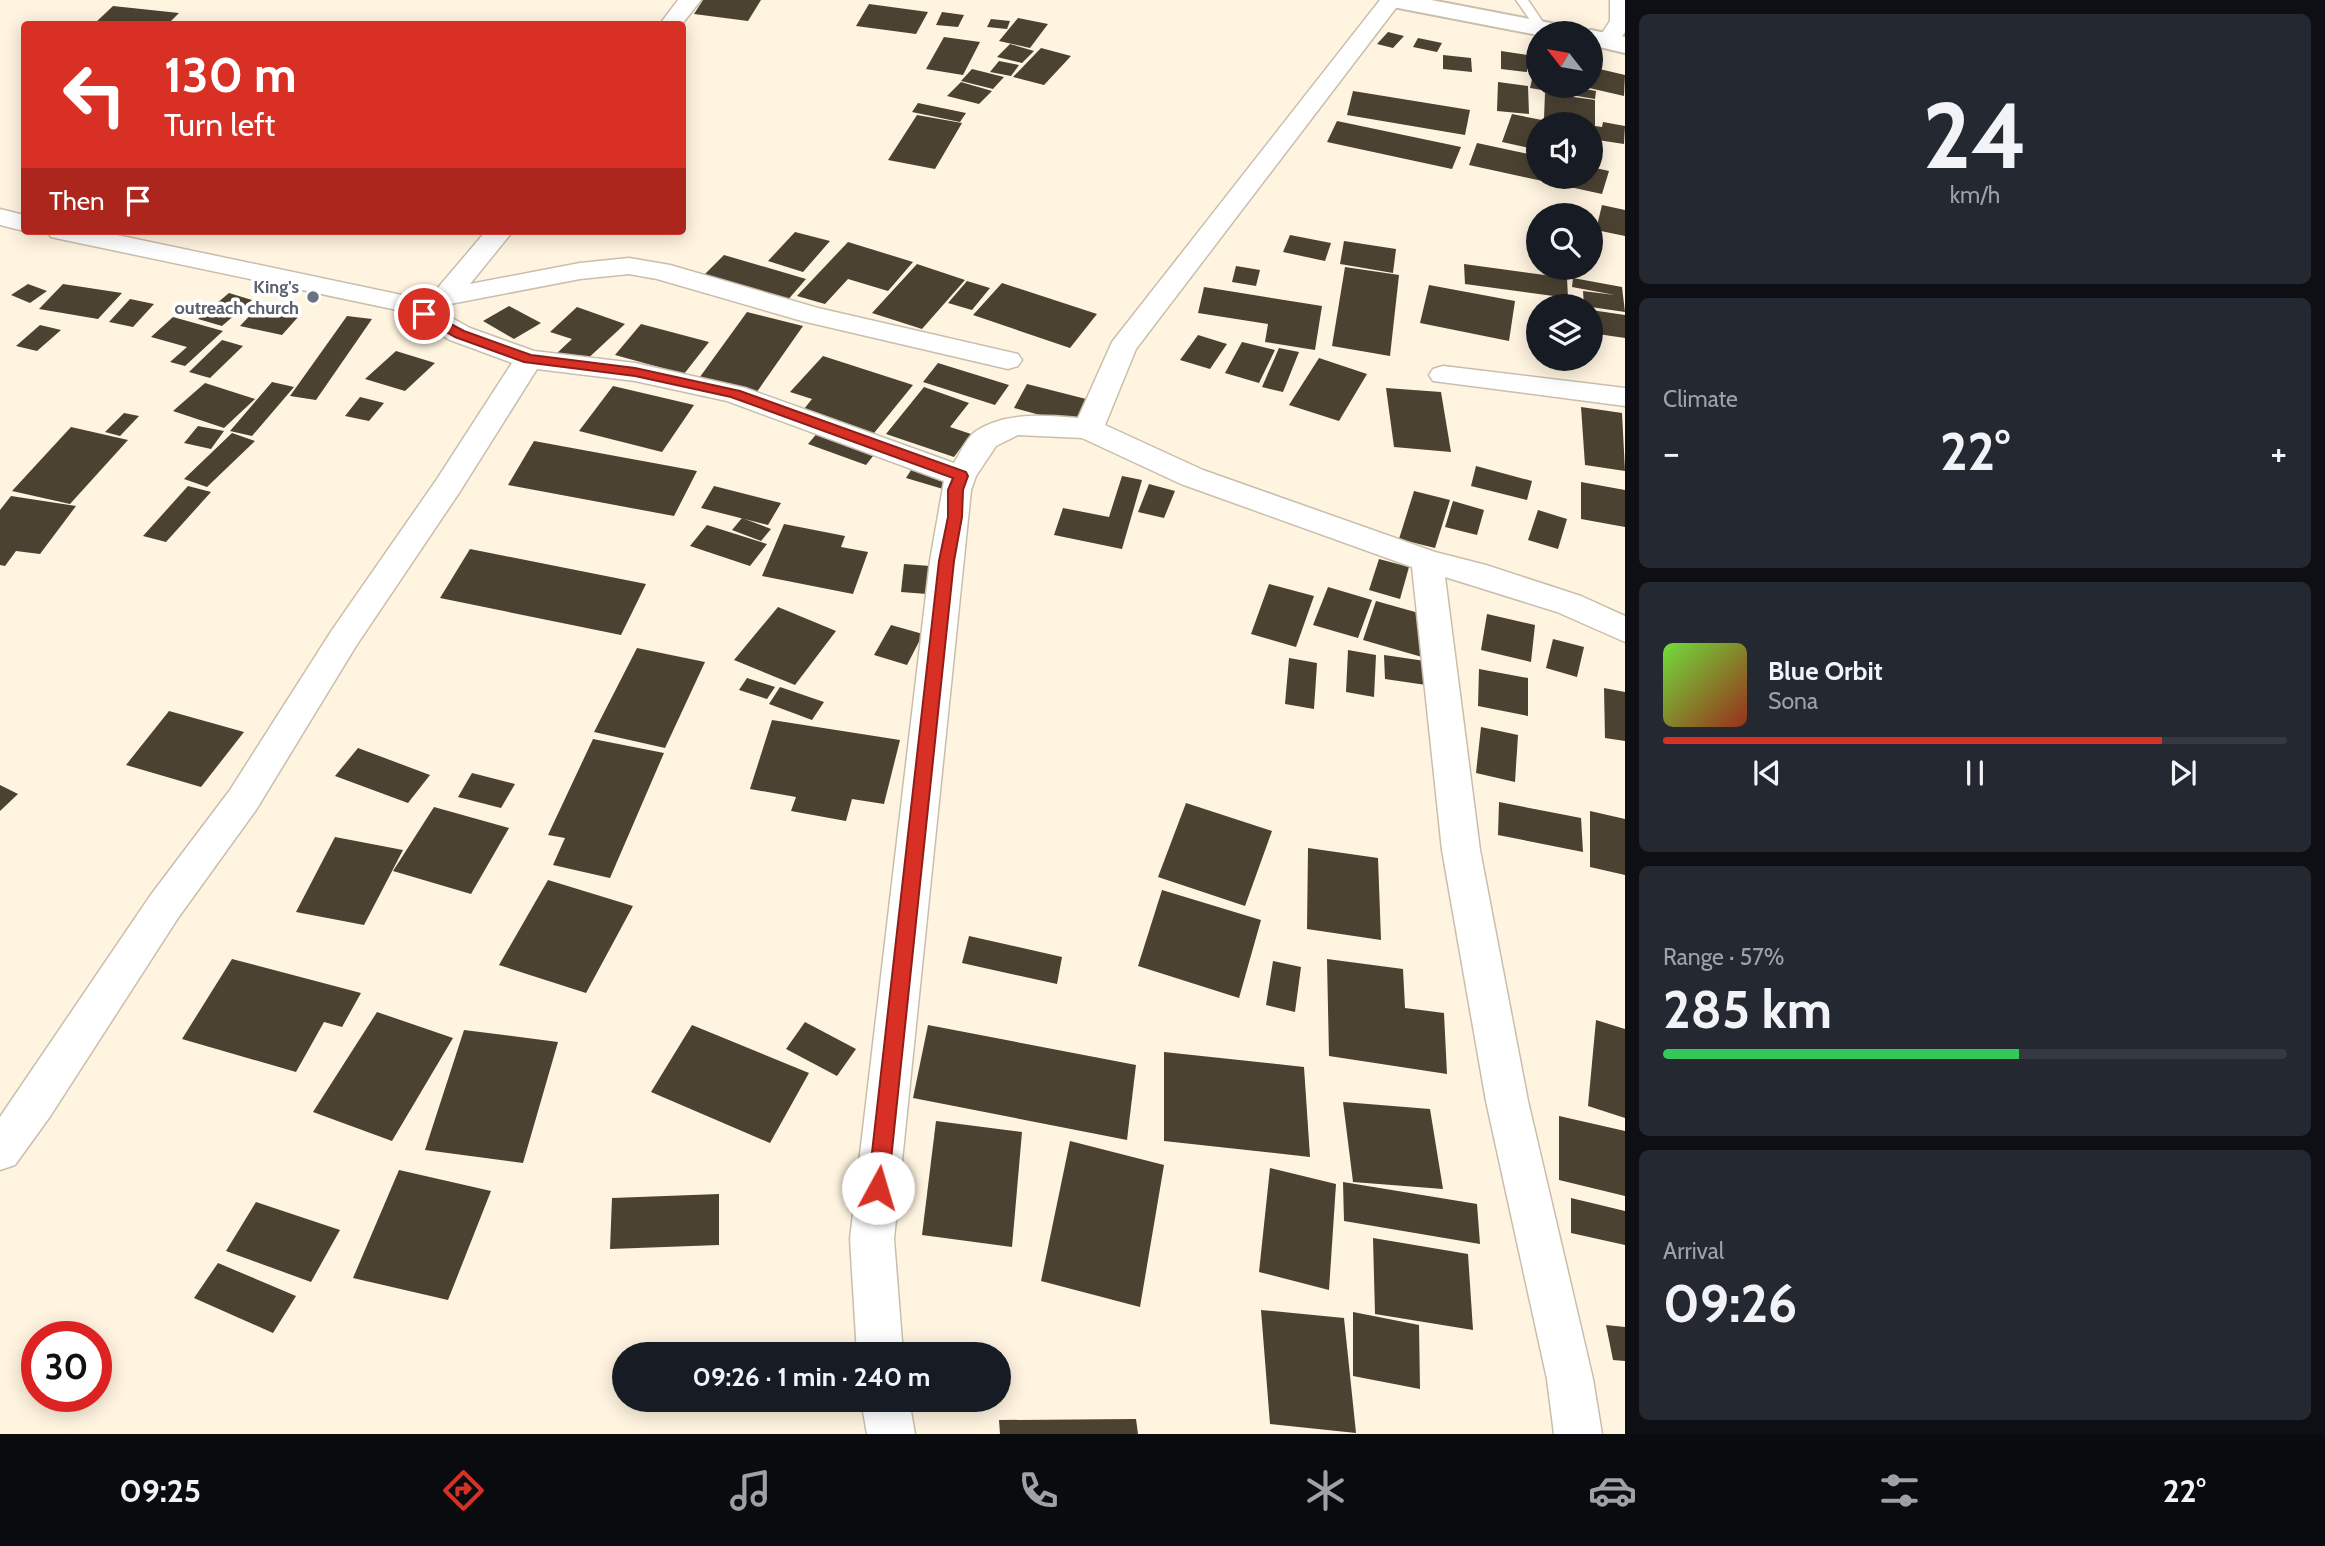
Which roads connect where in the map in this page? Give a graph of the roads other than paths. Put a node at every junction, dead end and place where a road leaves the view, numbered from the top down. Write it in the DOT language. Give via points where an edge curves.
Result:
graph roads {
  1 [pos="690,0"];
  2 [pos="1392,0"];
  3 [pos="1522,0"];
  4 [pos="1621,0"];
  5 [pos="673,21"];
  6 [pos="1536,21"];
  7 [pos="1526,25"];
  8 [pos="1608,42"];
  9 [pos="0,217"];
  10 [pos="21,222"];
  11 [pos="79,235"];
  12 [pos="497,235"];
  13 [pos="445,297"];
  14 [pos="406,304"];
  15 [pos="528,359"];
  16 [pos="1008,360"];
  17 [pos="1443,375"];
  18 [pos="1625,397"];
  19 [pos="1088,429"];
  20 [pos="961,476"];
  21 [pos="1427,561"];
  22 [pos="1625,630"];
  23 [pos="0,1151"];
  24 [pos="879,1342"];
  25 [pos="887,1412"];
  26 [pos="891,1434"];
  27 [pos="1578,1434"];
  1 -- 5 [label="street"];
  2 -- 7 [label="main road"];
  2 -- 19 [label="street" via="1122,348"];
  3 -- 6 [label="lane"];
  4 -- 8 [label="street" via="1621,21"];
  9 -- 10 [label="street"];
  11 -- 14 [label="street"];
  12 -- 13 [label="street"];
  13 -- 14 [label="street"];
  13 -- 16 [label="street" via="629,266 812,315"];
  14 -- 15 [label="street" via="460,334"];
  15 -- 20 [label="street" via="645,373 735,394"];
  15 -- 23 [label="street" via="243,800 164,907"];
  17 -- 18 [label="street"];
  19 -- 20 [label="street" via="1014,426 985,439"];
  19 -- 21 [label="street" via="1192,477"];
  20 -- 24 [label="street" via="946,561 872,1239"];
  21 -- 22 [label="street" via="1569,604"];
  21 -- 27 [label="street" via="1461,850 1507,1101 1570,1379"];
  25 -- 26 [label="street"];
}
